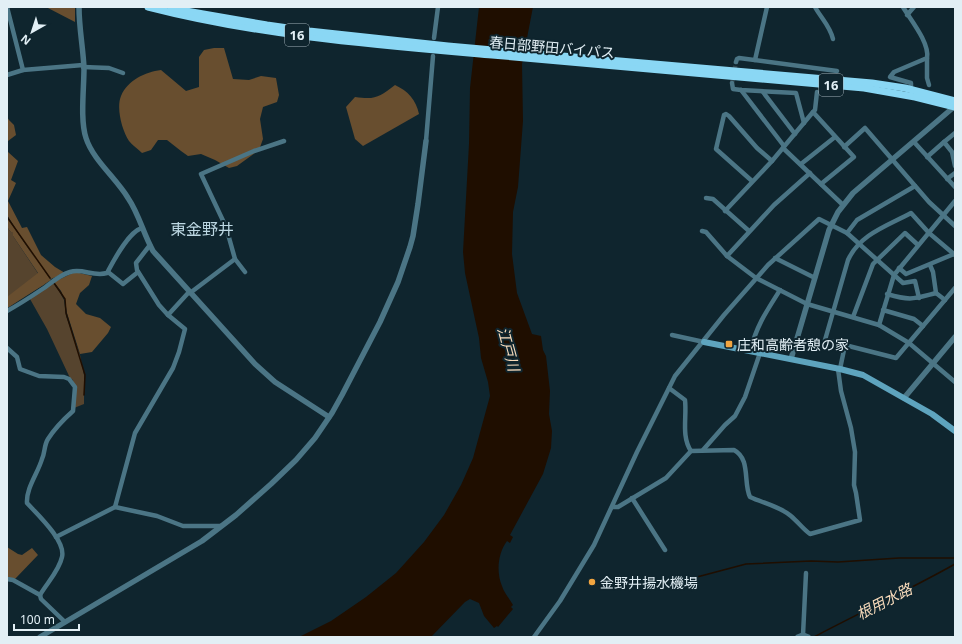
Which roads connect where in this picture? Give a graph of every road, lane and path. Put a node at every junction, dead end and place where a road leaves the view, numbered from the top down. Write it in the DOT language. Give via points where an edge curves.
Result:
graph roads {
  1 [pos="7,7"];
  2 [pos="79,7"];
  3 [pos="148,7"];
  4 [pos="171,7"];
  5 [pos="438,7"];
  6 [pos="767,7"];
  7 [pos="815,7"];
  8 [pos="903,7"];
  9 [pos="914,7"];
  10 [pos="907,15"];
  11 [pos="434,38"];
  12 [pos="833,39"];
  13 [pos="448,48"];
  14 [pos="433,56"];
  15 [pos="927,58"];
  16 [pos="755,60"];
  17 [pos="736,62"];
  18 [pos="83,66"];
  19 [pos="23,70"];
  20 [pos="706,71"];
  21 [pos="837,71"];
  22 [pos="123,73"];
  23 [pos="7,74"];
  24 [pos="732,83"];
  25 [pos="929,85"];
  26 [pos="741,90"];
  27 [pos="911,90"];
  28 [pos="763,92"];
  29 [pos="817,92"];
  30 [pos="955,106"];
  31 [pos="813,112"];
  32 [pos="804,123"];
  33 [pos="955,133"];
  34 [pos="795,134"];
  35 [pos="835,137"];
  36 [pos="284,141"];
  37 [pos="426,142"];
  38 [pos="914,142"];
  39 [pos="944,142"];
  40 [pos="784,147"];
  41 [pos="844,147"];
  42 [pos="927,157"];
  43 [pos="892,160"];
  44 [pos="772,161"];
  45 [pos="801,164"];
  46 [pos="955,166"];
  47 [pos="810,173"];
  48 [pos="955,173"];
  49 [pos="947,178"];
  50 [pos="752,182"];
  51 [pos="821,184"];
  52 [pos="914,186"];
  53 [pos="955,187"];
  54 [pos="706,198"];
  55 [pos="955,201"];
  56 [pos="843,205"];
  57 [pos="725,211"];
  58 [pos="943,216"];
  59 [pos="832,225"];
  60 [pos="955,226"];
  61 [pos="142,228"];
  62 [pos="702,231"];
  63 [pos="749,231"];
  64 [pos="847,233"];
  65 [pos="929,233"];
  66 [pos="859,243"];
  67 [pos="150,245"];
  68 [pos="918,245"];
  69 [pos="954,254"];
  70 [pos="728,256"];
  71 [pos="774,258"];
  72 [pos="235,259"];
  73 [pos="877,260"];
  74 [pos="930,265"];
  75 [pos="899,268"];
  76 [pos="108,272"];
  77 [pos="138,272"];
  78 [pos="245,272"];
  79 [pos="894,275"];
  80 [pos="756,278"];
  81 [pos="815,278"];
  82 [pos="955,288"];
  83 [pos="780,290"];
  84 [pos="190,293"];
  85 [pos="936,293"];
  86 [pos="887,294"];
  87 [pos="919,298"];
  88 [pos="945,300"];
  89 [pos="807,304"];
  90 [pos="883,310"];
  91 [pos="7,311"];
  92 [pos="834,312"];
  93 [pos="168,315"];
  94 [pos="853,317"];
  95 [pos="879,325"];
  96 [pos="923,326"];
  97 [pos="672,335"];
  98 [pos="955,337"];
  99 [pos="704,342"];
  100 [pos="909,343"];
  101 [pos="845,345"];
  102 [pos="7,348"];
  103 [pos="750,351"];
  104 [pos="760,353"];
  105 [pos="791,359"];
  106 [pos="933,363"];
  107 [pos="839,369"];
  108 [pos="955,382"];
  109 [pos="669,388"];
  110 [pos="904,398"];
  111 [pos="329,418"];
  112 [pos="955,431"];
  113 [pos="703,450"];
  114 [pos="691,451"];
  115 [pos="632,498"];
  116 [pos="115,507"];
  117 [pos="612,507"];
  118 [pos="221,526"];
  119 [pos="56,537"];
  120 [pos="664,550"];
  121 [pos="806,573"];
  122 [pos="7,579"];
  123 [pos="40,595"];
  124 [pos="64,622"];
  125 [pos="803,636"];
  126 [pos="40,637"];
  127 [pos="534,637"];
  1 -- 19 [label="street"];
  2 -- 18 [label="street"];
  3 -- 13 [label="highway, 春日部野田バイパス / 16" via="184,16 308,37"];
  4 -- 13 [label="highway, 春日部野田バイパス / 16" via="267,25"];
  5 -- 11 [label="street"];
  6 -- 16 [label="street"];
  7 -- 12 [label="street" via="829,27"];
  8 -- 10 [label="street"];
  9 -- 10 [label="street"];
  10 -- 15 [label="street" via="925,44"];
  13 -- 20 [label="highway, 春日部野田バイパス / 16"];
  14 -- 37 [label="street"];
  15 -- 25 [label="street"];
  15 -- 27 [label="street" via="894,72 890,77 911,83"];
  16 -- 17 [label="street" via="737,58"];
  16 -- 21 [label="street"];
  18 -- 19 [label="street"];
  18 -- 22 [label="street" via="109,68"];
  18 -- 61 [label="street" via="86,138 135,208"];
  19 -- 23 [label="street"];
  20 -- 27 [label="highway, 春日部野田バイパス / 16" via="872,83"];
  20 -- 30 [label="highway, 春日部野田バイパス / 16" via="864,88"];
  24 -- 26 [label="street" via="733,89"];
  26 -- 28 [label="street"];
  26 -- 40 [label="street"];
  27 -- 30 [label="highway, 春日部野田バイパス / 16"];
  28 -- 32 [label="street" via="796,93"];
  28 -- 34 [label="street"];
  29 -- 31 [label="street"];
  30 -- 38 [label="street"];
  31 -- 32 [label="street"];
  31 -- 35 [label="street"];
  32 -- 34 [label="street"];
  33 -- 39 [label="street"];
  34 -- 40 [label="street"];
  35 -- 41 [label="street"];
  35 -- 45 [label="street"];
  36 -- 72 [label="street" via="201,174 226,227"];
  37 -- 111 [label="street" via="412,242 407,259 380,322"];
  38 -- 42 [label="street"];
  38 -- 43 [label="street"];
  39 -- 42 [label="street"];
  39 -- 46 [label="street" via="952,152"];
  40 -- 44 [label="street"];
  40 -- 45 [label="street"];
  41 -- 43 [label="street" via="865,128"];
  41 -- 51 [label="street" via="854,157"];
  42 -- 49 [label="street"];
  43 -- 52 [label="street"];
  43 -- 56 [label="street"];
  44 -- 50 [label="street"];
  44 -- 50 [label="street" via="729,116 724,115 716,149"];
  45 -- 47 [label="street"];
  47 -- 51 [label="street"];
  47 -- 63 [label="street"];
  48 -- 49 [label="street"];
  49 -- 53 [label="street"];
  50 -- 57 [label="street"];
  51 -- 56 [label="street"];
  52 -- 58 [label="street"];
  52 -- 64 [label="street" via="862,217"];
  54 -- 57 [label="street" via="713,199"];
  55 -- 58 [label="street"];
  56 -- 59 [label="street"];
  57 -- 63 [label="street"];
  58 -- 60 [label="street"];
  58 -- 65 [label="street"];
  59 -- 64 [label="street"];
  59 -- 71 [label="street" via="820,219"];
  59 -- 81 [label="street"];
  61 -- 67 [label="street"];
  61 -- 76 [label="street" via="124,245"];
  62 -- 70 [label="street" via="706,232"];
  63 -- 70 [label="street"];
  64 -- 66 [label="street"];
  65 -- 66 [label="street" via="911,214 869,234"];
  65 -- 68 [label="street"];
  65 -- 69 [label="street"];
  66 -- 73 [label="street"];
  66 -- 92 [label="street" via="848,260"];
  67 -- 77 [label="street" via="136,263"];
  67 -- 84 [label="street" via="159,259"];
  68 -- 73 [label="street" via="905,234"];
  68 -- 75 [label="street"];
  69 -- 74 [label="street"];
  70 -- 80 [label="street"];
  71 -- 80 [label="street"];
  71 -- 81 [label="street"];
  72 -- 78 [label="street"];
  72 -- 84 [label="street"];
  73 -- 79 [label="street"];
  73 -- 94 [label="street" via="871,268"];
  74 -- 75 [label="street" via="906,274"];
  74 -- 85 [label="street"];
  75 -- 79 [label="street"];
  76 -- 77 [label="street" via="123,284"];
  76 -- 91 [label="street" via="99,275 80,270 70,272"];
  77 -- 93 [label="street"];
  79 -- 86 [label="street"];
  79 -- 87 [label="street" via="903,283 915,280"];
  80 -- 83 [label="street"];
  80 -- 99 [label="street"];
  81 -- 89 [label="street"];
  82 -- 88 [label="street"];
  83 -- 89 [label="street"];
  83 -- 103 [label="street" via="761,321"];
  84 -- 93 [label="street"];
  84 -- 111 [label="street" via="261,370"];
  85 -- 87 [label="street"];
  85 -- 88 [label="street"];
  86 -- 87 [label="street" via="903,299"];
  86 -- 90 [label="street"];
  88 -- 96 [label="street"];
  89 -- 92 [label="street"];
  89 -- 105 [label="street"];
  90 -- 95 [label="street"];
  90 -- 96 [label="street" via="914,319"];
  92 -- 94 [label="street"];
  92 -- 101 [label="street" via="825,340"];
  93 -- 116 [label="street" via="185,329 179,352 173,368 135,433"];
  94 -- 95 [label="street"];
  95 -- 100 [label="street"];
  96 -- 100 [label="street"];
  97 -- 99 [label="street"];
  98 -- 106 [label="street"];
  99 -- 103 [label="main road"];
  99 -- 109 [label="street" via="675,376"];
  100 -- 101 [label="street" via="896,358"];
  100 -- 106 [label="street"];
  101 -- 107 [label="street"];
  102 -- 119 [label="street" via="17,357 20,369 39,376 64,377 69,379 74,387 73,411 47,440 27,499"];
  103 -- 104 [label="main road"];
  104 -- 105 [label="main road"];
  104 -- 113 [label="street" via="735,416"];
  105 -- 107 [label="main road"];
  106 -- 108 [label="street"];
  106 -- 110 [label="street"];
  107 -- 110 [label="main road" via="864,375"];
  107 -- 113 [label="street" via="841,391 856,452 854,485 860,520 810,534 791,516 750,497 744,463 737,452"];
  109 -- 114 [label="street" via="685,400 684,426"];
  109 -- 117 [label="street"];
  110 -- 112 [label="main road"];
  111 -- 118 [label="street" via="296,460 261,494"];
  113 -- 114 [label="street"];
  114 -- 115 [label="street" via="666,478"];
  115 -- 117 [label="street" via="618,507"];
  115 -- 120 [label="street"];
  116 -- 118 [label="street" via="157,516 183,526"];
  116 -- 119 [label="street"];
  117 -- 127 [label="street" via="594,545 560,601"];
  118 -- 124 [label="street" via="194,547"];
  119 -- 123 [label="street" via="63,550 62,558 59,567"];
  121 -- 125 [label="street"];
  122 -- 123 [label="street"];
  123 -- 124 [label="street"];
  124 -- 126 [label="street"];
}
